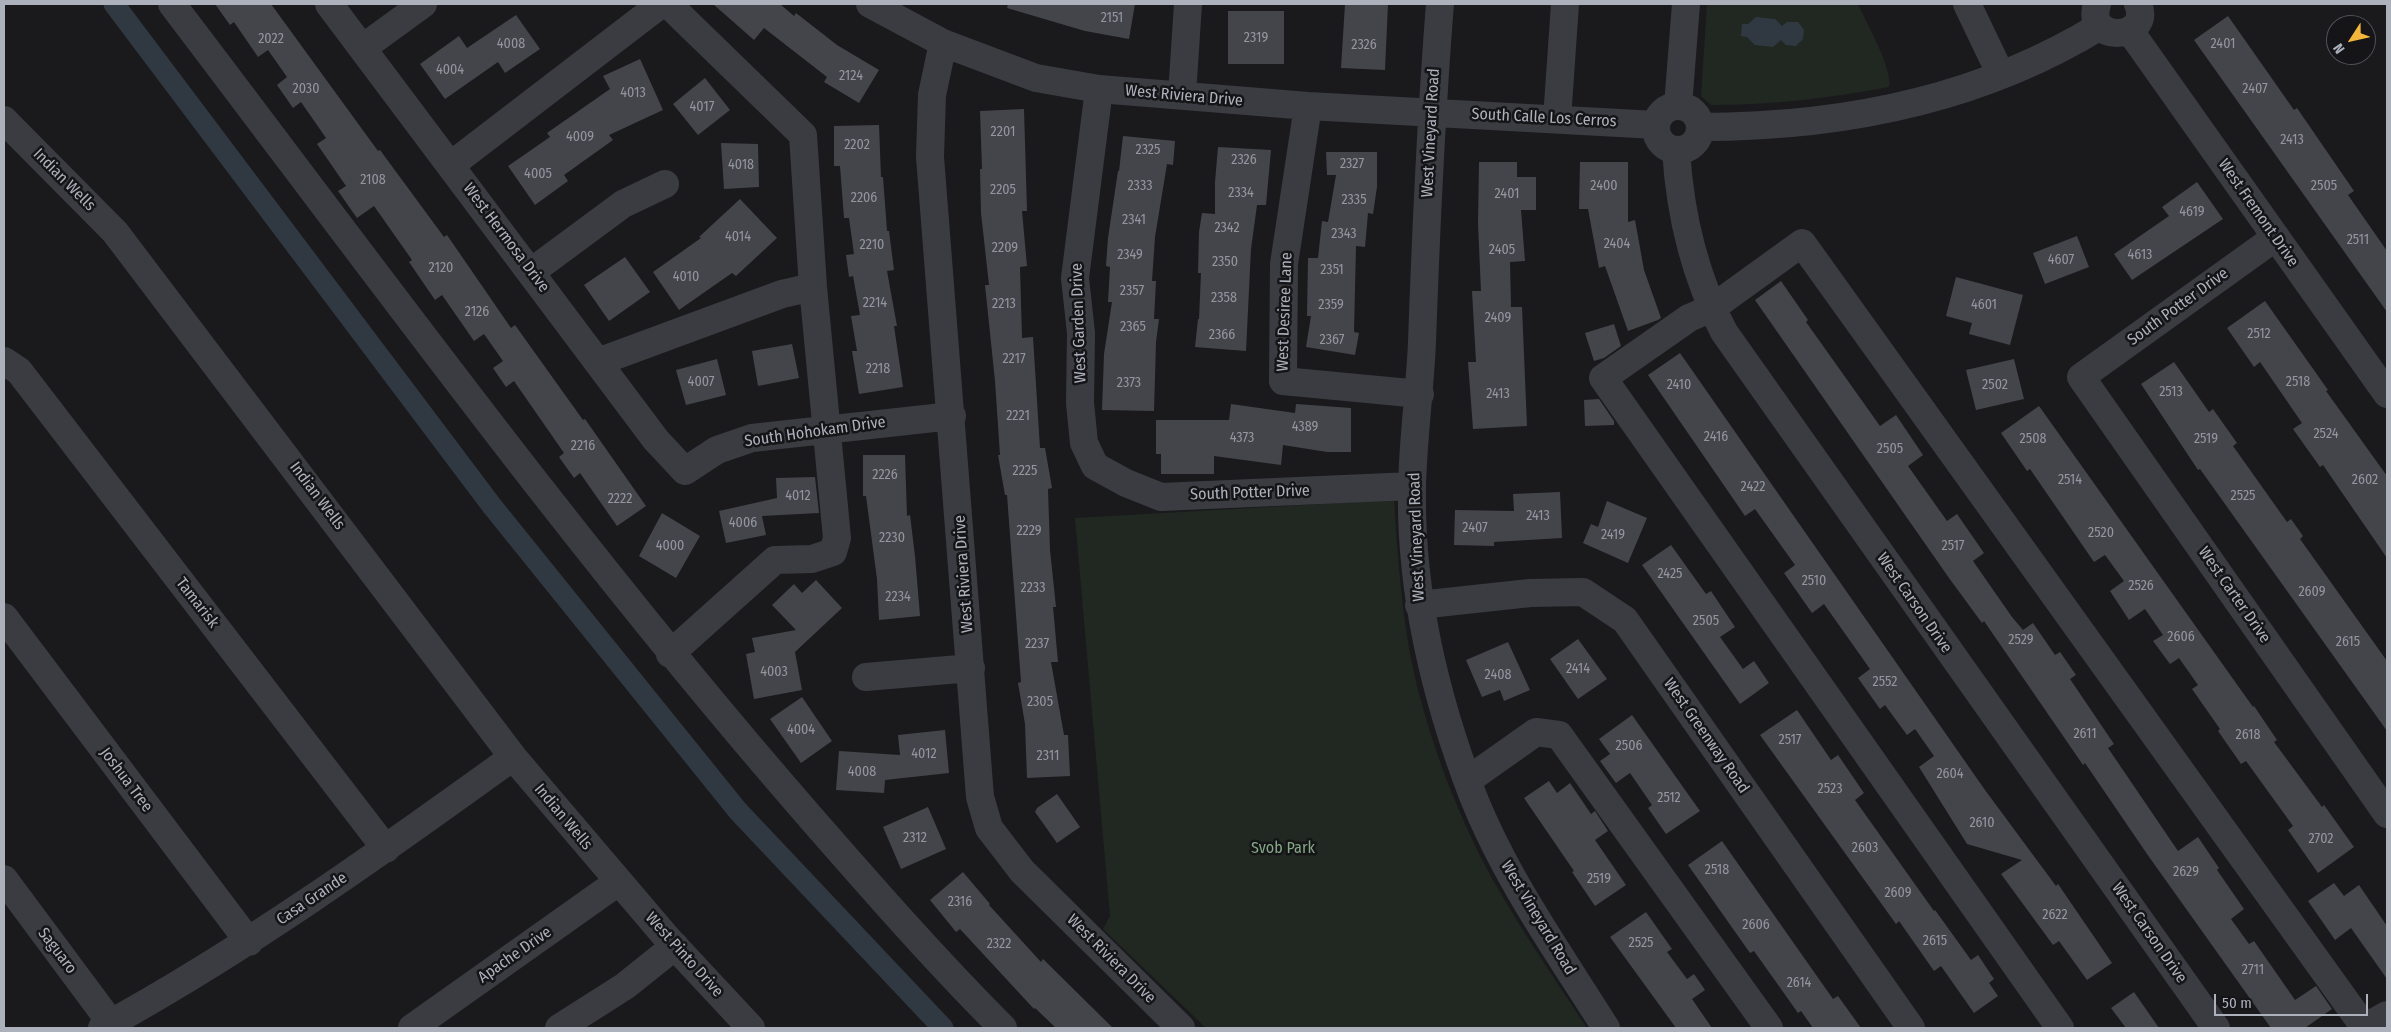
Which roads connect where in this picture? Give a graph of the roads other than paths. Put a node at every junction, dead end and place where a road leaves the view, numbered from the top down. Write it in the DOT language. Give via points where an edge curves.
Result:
graph roads {
  1 [pos="172,4"];
  2 [pos="329,4"];
  3 [pos="423,4"];
  4 [pos="661,4"];
  5 [pos="668,4"];
  6 [pos="870,4"];
  7 [pos="1188,4"];
  8 [pos="1440,4"];
  9 [pos="1565,4"];
  10 [pos="1686,4"];
  11 [pos="1967,4"];
  12 [pos="2138,4"];
  13 [pos="2099,15"];
  14 [pos="2130,31"];
  15 [pos="943,43"];
  16 [pos="364,47"];
  17 [pos="2001,74"];
  18 [pos="1100,89"];
  19 [pos="1182,95"];
  20 [pos="1308,106"];
  21 [pos="1678,106"];
  22 [pos="1432,112"];
  23 [pos="1557,119"];
  24 [pos="4,120"];
  25 [pos="1656,124"];
  26 [pos="1700,127"];
  27 [pos="1676,150"];
  28 [pos="451,164"];
  29 [pos="665,184"];
  30 [pos="2276,238"];
  31 [pos="531,272"];
  32 [pos="813,287"];
  33 [pos="1712,308"];
  34 [pos="4,361"];
  35 [pos="598,362"];
  36 [pos="2081,377"];
  37 [pos="1420,394"];
  38 [pos="2387,394"];
  39 [pos="952,416"];
  40 [pos="826,430"];
  41 [pos="1095,466"];
  42 [pos="685,471"];
  43 [pos="1412,486"];
  44 [pos="1419,605"];
  45 [pos="4,617"];
  46 [pos="670,654"];
  47 [pos="971,668"];
  48 [pos="866,677"];
  49 [pos="513,757"];
  50 [pos="1468,780"];
  51 [pos="2387,814"];
  52 [pos="386,849"];
  53 [pos="4,879"];
  54 [pos="618,882"];
  55 [pos="248,942"];
  56 [pos="675,946"];
  57 [pos="737,1024"];
  58 [pos="2372,1025"];
  59 [pos="107,1026"];
  60 [pos="412,1028"];
  61 [pos="559,1028"];
  62 [pos="1003,1028"];
  63 [pos="1181,1028"];
  64 [pos="1606,1028"];
  65 [pos="1768,1028"];
  66 [pos="1911,1028"];
  67 [pos="2060,1028"];
  68 [pos="2216,1028"];
  1 -- 46 [label="street"];
  2 -- 16 [label="street, West Hermosa Drive"];
  3 -- 16 [label="street"];
  4 -- 28 [label="street"];
  5 -- 32 [label="street" via="803,134"];
  6 -- 15 [label="street, West Riviera Drive"];
  7 -- 19 [label="street"];
  8 -- 22 [label="street, West Vineyard Road"];
  9 -- 23 [label="street"];
  10 -- 21 [label="street"];
  11 -- 17 [label="street"];
  12 -- 14 [label="street" via="2140,14"];
  13 -- 14 [label="street" via="2111,33"];
  13 -- 17 [label="street" via="2061,47"];
  14 -- 30 [label="street, West Fremont Drive"];
  15 -- 18 [label="street, West Riviera Drive" via="1036,78"];
  15 -- 39 [label="street, West Riviera Drive" via="932,95 930,157"];
  16 -- 28 [label="street, West Hermosa Drive"];
  17 -- 26 [label="street" via="1919,103 1834,119"];
  18 -- 19 [label="street, West Riviera Drive"];
  18 -- 41 [label="street, West Garden Drive" via="1075,278 1082,333 1080,403 1084,443"];
  19 -- 20 [label="street, West Riviera Drive"];
  20 -- 22 [label="street, West Riviera Drive"];
  20 -- 37 [label="street, West Desiree Lane" via="1284,264 1283,381"];
  21 -- 25 [label="street" via="1664,111"];
  21 -- 26 [label="street" via="1693,112"];
  22 -- 23 [label="street, South Calle Los Cerros"];
  22 -- 37 [label="street, West Vineyard Road"];
  23 -- 25 [label="street, South Calle Los Cerros"];
  24 -- 49 [label="street, Indian Wells" via="115,232"];
  25 -- 27 [label="street" via="1660,141"];
  26 -- 27 [label="street" via="1690,146"];
  27 -- 33 [label="street, West Carson Drive" via="1687,236"];
  28 -- 31 [label="street, West Hermosa Drive"];
  29 -- 31 [label="street" via="623,204"];
  30 -- 36 [label="street, South Potter Drive"];
  30 -- 38 [label="street, West Fremont Drive"];
  31 -- 35 [label="street, West Hermosa Drive"];
  32 -- 35 [label="street" via="782,294"];
  32 -- 40 [label="street"];
  33 -- 58 [label="street" via="1802,243"];
  33 -- 67 [label="street" via="1689,318 1602,378"];
  33 -- 68 [label="street, West Carson Drive" via="1739,356"];
  34 -- 52 [label="street, Tamarisk" via="19,371"];
  35 -- 42 [label="street, West Hermosa Drive" via="656,440"];
  36 -- 51 [label="street, West Carter Drive"];
  37 -- 43 [label="street, West Vineyard Road"];
  39 -- 40 [label="street, South Hohokam Drive"];
  39 -- 47 [label="street, West Riviera Drive"];
  40 -- 42 [label="street, South Hohokam Drive" via="752,438 717,450"];
  40 -- 46 [label="street" via="836,538 833,552 812,559 774,560"];
  41 -- 43 [label="street, South Potter Drive" via="1161,497"];
  43 -- 44 [label="street, West Vineyard Road"];
  44 -- 50 [label="street, West Vineyard Road" via="1432,670"];
  44 -- 66 [label="street, West Greenway Road" via="1530,593 1582,592 1625,620"];
  45 -- 55 [label="street, Joshua Tree"];
  46 -- 62 [label="street" via="884,902"];
  47 -- 48 [label="street"];
  47 -- 63 [label="street, West Riviera Drive" via="980,797 989,828 1022,871"];
  49 -- 52 [label="street, Casa Grande"];
  49 -- 54 [label="street, Indian Wells"];
  50 -- 64 [label="street, West Vineyard Road" via="1508,872"];
  50 -- 65 [label="street" via="1536,732 1559,736"];
  52 -- 55 [label="street, Casa Grande"];
  53 -- 59 [label="street, Saguaro"];
  54 -- 56 [label="street, West Pinto Drive"];
  54 -- 60 [label="street, Apache Drive"];
  55 -- 59 [label="street, Casa Grande"];
  56 -- 57 [label="street, West Pinto Drive"];
  56 -- 61 [label="street" via="625,986"];
}
